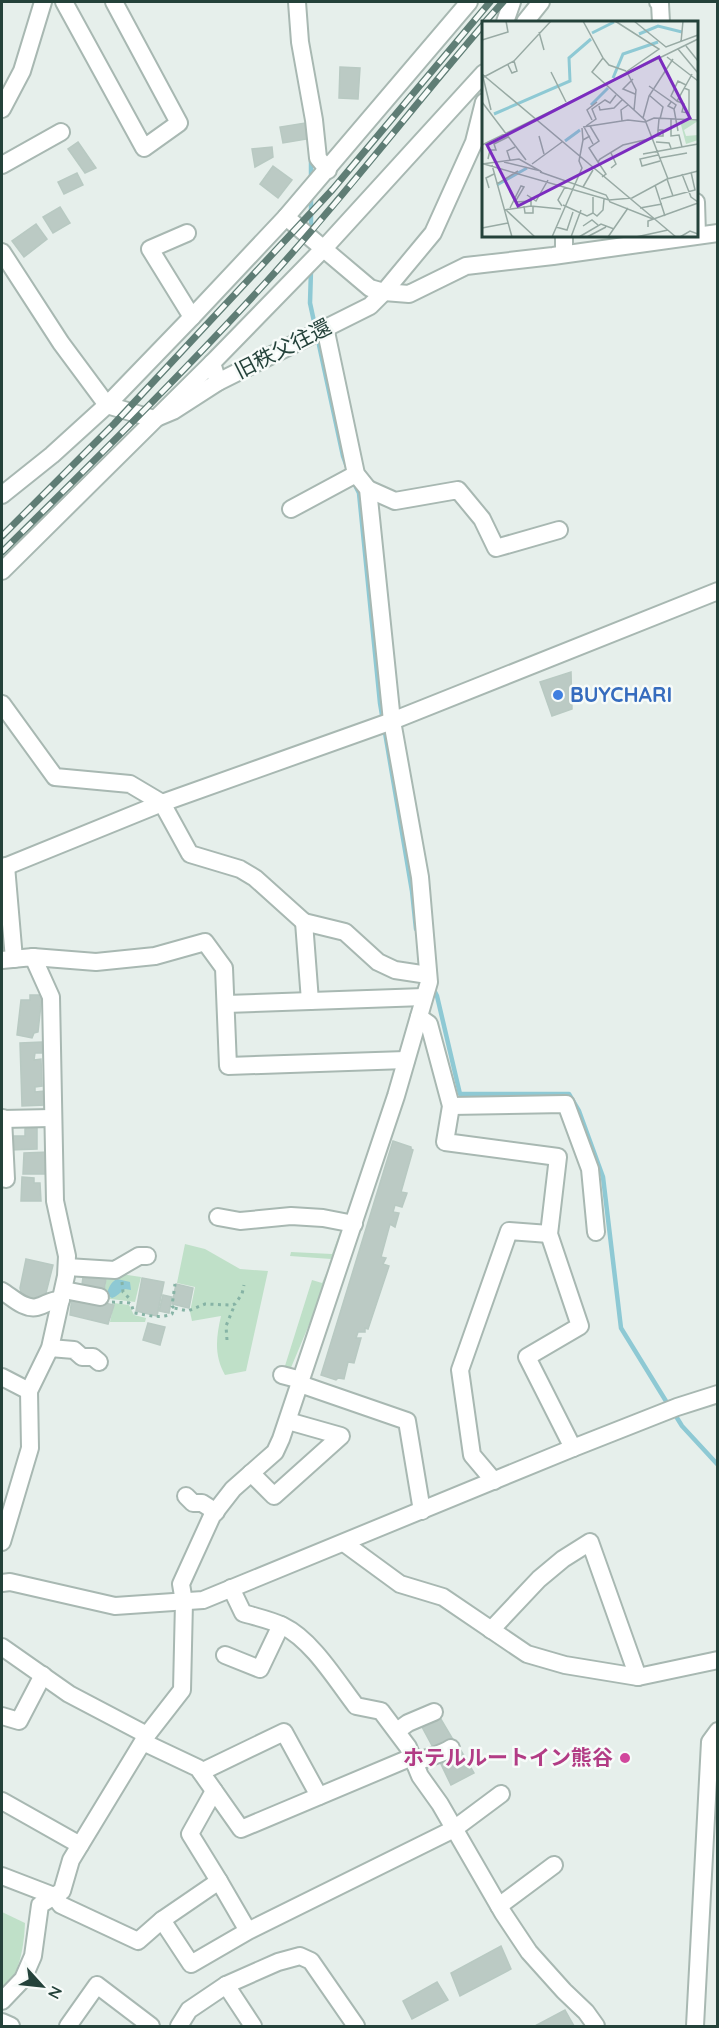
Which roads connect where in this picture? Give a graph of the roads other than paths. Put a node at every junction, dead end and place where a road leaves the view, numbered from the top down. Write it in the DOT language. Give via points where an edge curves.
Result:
graph roads {
  1 [pos="43,2"];
  2 [pos="64,2"];
  3 [pos="114,2"];
  4 [pos="297,2"];
  5 [pos="469,2"];
  6 [pos="512,2"];
  7 [pos="541,2"];
  8 [pos="658,2"];
  9 [pos="506,21"];
  10 [pos="526,21"];
  11 [pos="660,21"];
  12 [pos="482,74"];
  13 [pos="2,108"];
  14 [pos="482,111"];
  15 [pos="61,132"];
  16 [pos="478,147"];
  17 [pos="2,165"];
  18 [pos="328,170"];
  19 [pos="286,217"];
  20 [pos="188,232"];
  21 [pos="717,233"];
  22 [pos="698,235"];
  23 [pos="564,237"];
  24 [pos="665,238"];
  25 [pos="324,249"];
  26 [pos="2,252"];
  27 [pos="564,254"];
  28 [pos="384,292"];
  29 [pos="192,317"];
  30 [pos="325,327"];
  31 [pos="212,363"];
  32 [pos="218,382"];
  33 [pos="107,405"];
  34 [pos="154,419"];
  35 [pos="357,474"];
  36 [pos="369,489"];
  37 [pos="2,495"];
  38 [pos="291,509"];
  39 [pos="559,530"];
  40 [pos="2,571"];
  41 [pos="717,591"];
  42 [pos="2,704"];
  43 [pos="392,721"];
  44 [pos="162,803"];
  45 [pos="4,867"];
  46 [pos="304,922"];
  47 [pos="33,957"];
  48 [pos="8,960"];
  49 [pos="427,985"];
  50 [pos="310,1001"];
  51 [pos="226,1004"];
  52 [pos="419,1017"];
  53 [pos="406,1060"];
  54 [pos="451,1106"];
  55 [pos="52,1118"];
  56 [pos="2,1119"];
  57 [pos="6,1179"];
  58 [pos="218,1217"];
  59 [pos="354,1224"];
  60 [pos="596,1232"];
  61 [pos="549,1234"];
  62 [pos="147,1256"];
  63 [pos="67,1267"];
  64 [pos="2,1291"];
  65 [pos="63,1295"];
  66 [pos="100,1297"];
  67 [pos="50,1348"];
  68 [pos="99,1362"];
  69 [pos="282,1375"];
  70 [pos="2,1377"];
  71 [pos="301,1382"];
  72 [pos="28,1391"];
  73 [pos="717,1394"];
  74 [pos="288,1420"];
  75 [pos="573,1448"];
  76 [pos="251,1473"];
  77 [pos="494,1481"];
  78 [pos="186,1496"];
  79 [pos="422,1511"];
  80 [pos="216,1512"];
  81 [pos="2,1542"];
  82 [pos="344,1544"];
  83 [pos="2,1583"];
  84 [pos="231,1588"];
  85 [pos="184,1602"];
  86 [pos="281,1625"];
  87 [pos="491,1630"];
  88 [pos="2,1647"];
  89 [pos="225,1655"];
  90 [pos="717,1660"];
  91 [pos="43,1675"];
  92 [pos="638,1677"];
  93 [pos="434,1712"];
  94 [pos="2,1716"];
  95 [pos="397,1731"];
  96 [pos="717,1731"];
  97 [pos="145,1738"];
  98 [pos="451,1748"];
  99 [pos="414,1760"];
  100 [pos="201,1772"];
  101 [pos="214,1791"];
  102 [pos="501,1794"];
  103 [pos="319,1796"];
  104 [pos="2,1801"];
  105 [pos="454,1829"];
  106 [pos="80,1845"];
  107 [pos="554,1865"];
  108 [pos="2,1876"];
  109 [pos="219,1881"];
  110 [pos="54,1896"];
  111 [pos="499,1906"];
  112 [pos="162,1920"];
  113 [pos="248,1931"];
  114 [pos="226,1985"];
  115 [pos="2,2001"];
  116 [pos="2,2022"];
  117 [pos="11,2026"];
  118 [pos="68,2026"];
  119 [pos="151,2026"];
  120 [pos="179,2026"];
  121 [pos="254,2026"];
  122 [pos="356,2026"];
  123 [pos="596,2026"];
  124 [pos="694,2026"];
  1 -- 13 [label="street" via="22,71"];
  2 -- 3 [label="street" via="144,148 179,123"];
  4 -- 18 [label="street" via="318,158"];
  5 -- 18 [label="street"];
  6 -- 9 [label="street"];
  7 -- 10 [label="street"];
  8 -- 11 [label="street"];
  12 -- 25 [label="street"];
  14 -- 16 [label="street, 旧秩父往還"];
  15 -- 17 [label="street"];
  16 -- 28 [label="street, 旧秩父往還" via="433,233"];
  18 -- 19 [label="street"];
  19 -- 25 [label="street"];
  19 -- 29 [label="street"];
  20 -- 29 [label="street" via="150,249"];
  21 -- 22 [label="street"];
  23 -- 27 [label="street"];
  24 -- 27 [label="street"];
  25 -- 28 [label="street" via="370,288"];
  25 -- 31 [label="street"];
  26 -- 33 [label="street"];
  27 -- 28 [label="street" via="466,266 409,294"];
  28 -- 30 [label="street, 旧秩父往還" via="370,306"];
  29 -- 33 [label="street"];
  30 -- 32 [label="street, 旧秩父往還"];
  30 -- 35 [label="street"];
  31 -- 32 [label="street"];
  31 -- 34 [label="street"];
  32 -- 34 [label="street, 旧秩父往還"];
  33 -- 34 [label="street"];
  33 -- 37 [label="street"];
  34 -- 40 [label="street"];
  35 -- 36 [label="street"];
  35 -- 38 [label="street"];
  36 -- 39 [label="street" via="395,501 458,490 482,519 496,548"];
  36 -- 43 [label="street"];
  41 -- 43 [label="street"];
  42 -- 44 [label="street" via="55,777 130,784"];
  43 -- 44 [label="street"];
  43 -- 49 [label="street" via="420,877"];
  44 -- 45 [label="street"];
  44 -- 46 [label="street" via="190,854 240,869"];
  45 -- 48 [label="street"];
  46 -- 49 [label="street" via="345,932 378,962"];
  46 -- 50 [label="street"];
  47 -- 48 [label="street"];
  47 -- 51 [label="street" via="96,962 155,956 205,942 224,968"];
  47 -- 55 [label="street" via="51,998"];
  49 -- 50 [label="street"];
  49 -- 52 [label="street"];
  50 -- 51 [label="street"];
  51 -- 53 [label="street" via="228,1066"];
  52 -- 53 [label="street"];
  52 -- 54 [label="street" via="429,1024"];
  53 -- 59 [label="street"];
  54 -- 60 [label="street" via="566,1104 590,1169"];
  54 -- 61 [label="street" via="445,1142 558,1157"];
  55 -- 56 [label="street"];
  55 -- 63 [label="street" via="55,1201"];
  56 -- 57 [label="street"];
  58 -- 59 [label="street" via="240,1221 291,1216"];
  59 -- 71 [label="street"];
  61 -- 75 [label="street" via="580,1326 527,1357"];
  61 -- 77 [label="street" via="509,1231 460,1370 472,1455"];
  62 -- 63 [label="street" via="139,1256 115,1270"];
  63 -- 65 [label="street"];
  64 -- 65 [label="street" via="38,1307"];
  65 -- 66 [label="street"];
  65 -- 67 [label="street"];
  67 -- 68 [label="street" via="74,1350"];
  67 -- 72 [label="street"];
  69 -- 71 [label="street"];
  70 -- 72 [label="street"];
  71 -- 74 [label="street"];
  71 -- 79 [label="street" via="407,1421"];
  72 -- 81 [label="street" via="30,1448"];
  73 -- 75 [label="street"];
  74 -- 76 [label="street" via="275,1452"];
  74 -- 76 [label="street" via="341,1436 273,1496"];
  75 -- 77 [label="street"];
  76 -- 80 [label="street"];
  77 -- 79 [label="street"];
  78 -- 80 [label="street"];
  79 -- 82 [label="street"];
  80 -- 85 [label="street" via="181,1584"];
  82 -- 84 [label="street"];
  82 -- 87 [label="street" via="400,1584 443,1598"];
  83 -- 85 [label="street" via="115,1606"];
  84 -- 85 [label="street" via="202,1600"];
  84 -- 86 [label="street" via="243,1613"];
  85 -- 97 [label="street" via="182,1690"];
  86 -- 89 [label="street" via="260,1669"];
  86 -- 95 [label="street" via="297,1635 325,1665 356,1706 381,1711"];
  87 -- 92 [label="street" via="527,1654"];
  87 -- 92 [label="street" via="539,1579 590,1542"];
  88 -- 91 [label="street"];
  90 -- 92 [label="street"];
  91 -- 94 [label="street" via="19,1721"];
  91 -- 97 [label="street"];
  93 -- 95 [label="street"];
  95 -- 99 [label="street"];
  96 -- 124 [label="street" via="710,1742"];
  97 -- 100 [label="street"];
  97 -- 106 [label="street"];
  98 -- 99 [label="street" via="437,1756"];
  99 -- 103 [label="street"];
  99 -- 105 [label="street"];
  100 -- 101 [label="street"];
  100 -- 103 [label="street" via="284,1732"];
  101 -- 103 [label="street" via="241,1829"];
  101 -- 109 [label="street" via="190,1834"];
  102 -- 105 [label="street"];
  104 -- 106 [label="street"];
  105 -- 111 [label="street"];
  105 -- 113 [label="street"];
  106 -- 110 [label="street" via="62,1891"];
  107 -- 111 [label="street"];
  108 -- 110 [label="street"];
  109 -- 112 [label="street"];
  109 -- 113 [label="street"];
  110 -- 112 [label="street" via="61,1905 138,1941"];
  110 -- 115 [label="street" via="40,1905 33,1956 23,1979"];
  111 -- 123 [label="street" via="529,1952"];
  112 -- 113 [label="street" via="191,1964"];
  114 -- 120 [label="street" via="189,2010"];
  114 -- 121 [label="street"];
  114 -- 122 [label="street" via="300,1956 311,1961"];
  116 -- 117 [label="street"];
  118 -- 119 [label="street" via="97,1984"];
}
